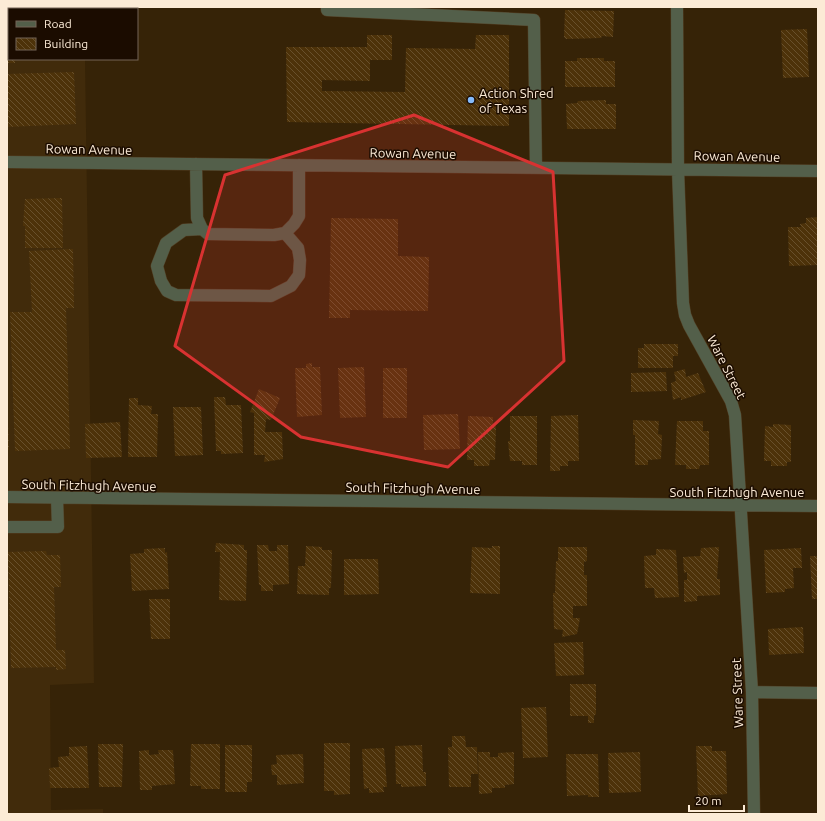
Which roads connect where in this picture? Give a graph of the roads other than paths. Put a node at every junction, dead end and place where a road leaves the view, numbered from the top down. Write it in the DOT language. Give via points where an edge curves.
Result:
graph roads {
  1 [pos="327,7"];
  2 [pos="677,7"];
  3 [pos="7,162"];
  4 [pos="196,164"];
  5 [pos="299,165"];
  6 [pos="536,168"];
  7 [pos="678,170"];
  8 [pos="818,172"];
  9 [pos="202,229"];
  10 [pos="285,233"];
  11 [pos="7,497"];
  12 [pos="57,498"];
  13 [pos="740,506"];
  14 [pos="818,506"];
  15 [pos="7,527"];
  16 [pos="752,692"];
  17 [pos="818,693"];
  18 [pos="754,814"];
  1 -- 6 [label="street" via="327,10 534,20"];
  2 -- 7 [label="street, Ware Street"];
  3 -- 4 [label="street, Rowan Avenue"];
  4 -- 5 [label="street, Rowan Avenue"];
  4 -- 9 [label="street" via="197,218"];
  5 -- 6 [label="street, Rowan Avenue"];
  5 -- 10 [label="street" via="299,216"];
  6 -- 7 [label="street, Rowan Avenue"];
  7 -- 8 [label="street, Rowan Avenue"];
  7 -- 13 [label="street, Ware Street" via="685,315 735,415"];
  9 -- 10 [label="street" via="208,234"];
  9 -- 10 [label="street" via="184,230 166,243 157,266 161,282 167,291 176,295 271,296 291,286 299,275 298,248"];
  11 -- 12 [label="street, South Fitzhugh Avenue"];
  12 -- 13 [label="street, South Fitzhugh Avenue"];
  12 -- 15 [label="street" via="58,527"];
  13 -- 14 [label="street, South Fitzhugh Avenue"];
  13 -- 16 [label="street, Ware Street"];
  16 -- 17 [label="street"];
  16 -- 18 [label="street, Ware Street"];
}
